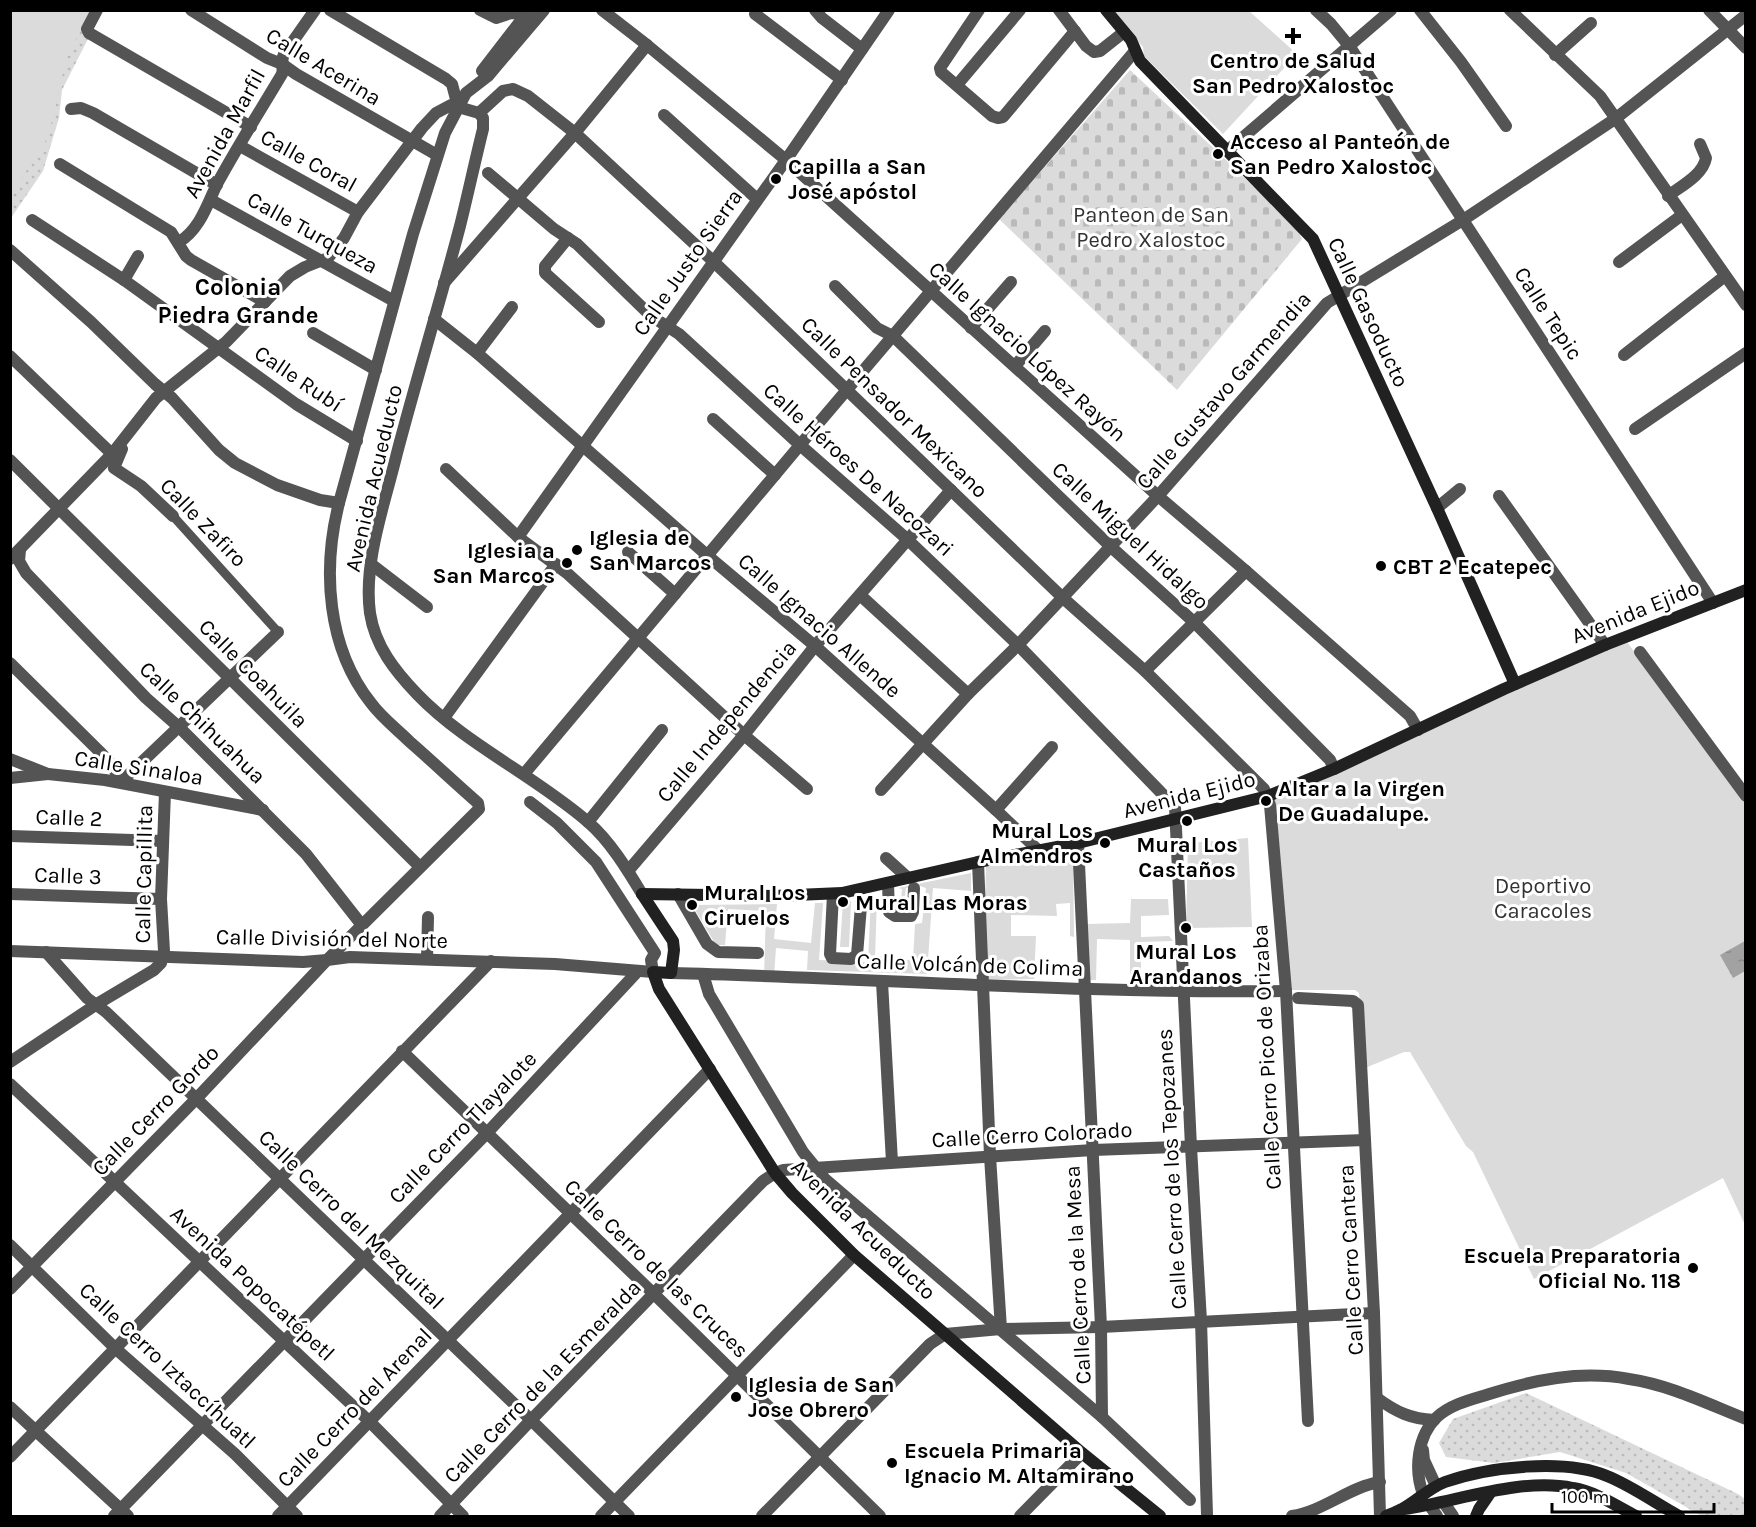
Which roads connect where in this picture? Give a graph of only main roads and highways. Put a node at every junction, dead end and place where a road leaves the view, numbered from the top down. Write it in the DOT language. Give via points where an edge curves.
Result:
graph roads {
  1 [pos="1106,10"];
  2 [pos="1746,590"];
  3 [pos="1515,684"];
  4 [pos="642,894"];
  5 [pos="653,972"];
  6 [pos="671,973"];
  7 [pos="1436,1486"];
  8 [pos="1490,1493"];
  9 [pos="1423,1494"];
  10 [pos="1444,1503"];
  11 [pos="1402,1509"];
  12 [pos="1434,1511"];
  13 [pos="1160,1516"];
  14 [pos="1386,1516"];
  15 [pos="1476,1516"];
  16 [pos="1636,1516"];
  17 [pos="1679,1516"];
  1 -- 3 [label="main road, Calle Gasoducto" via="1131,40 1140,60 1308,232"];
  2 -- 3 [label="main road, Avenida Ejido"];
  3 -- 4 [label="main road, Avenida Ejido" via="1268,796 1177,820 978,862 911,883 888,883 833,894"];
  4 -- 6 [label="main road, Avenida Acueducto" via="673,941"];
  5 -- 6 [label="main road, Calle Volcán de Colima"];
  5 -- 13 [label="main road, Avenida Acueducto" via="662,996 775,1173 792,1193 854,1255"];
  7 -- 9 [label="main road"];
  7 -- 10 [label="main road"];
  7 -- 17 [label="main road" via="1531,1466 1572,1468 1606,1475"];
  8 -- 10 [label="main road"];
  8 -- 15 [label="main road"];
  8 -- 16 [label="main road" via="1537,1486 1571,1487 1603,1497"];
  9 -- 11 [label="main road"];
  9 -- 12 [label="main road"];
  10 -- 12 [label="main road"];
  11 -- 12 [label="main road"];
  11 -- 14 [label="main road"];
}
